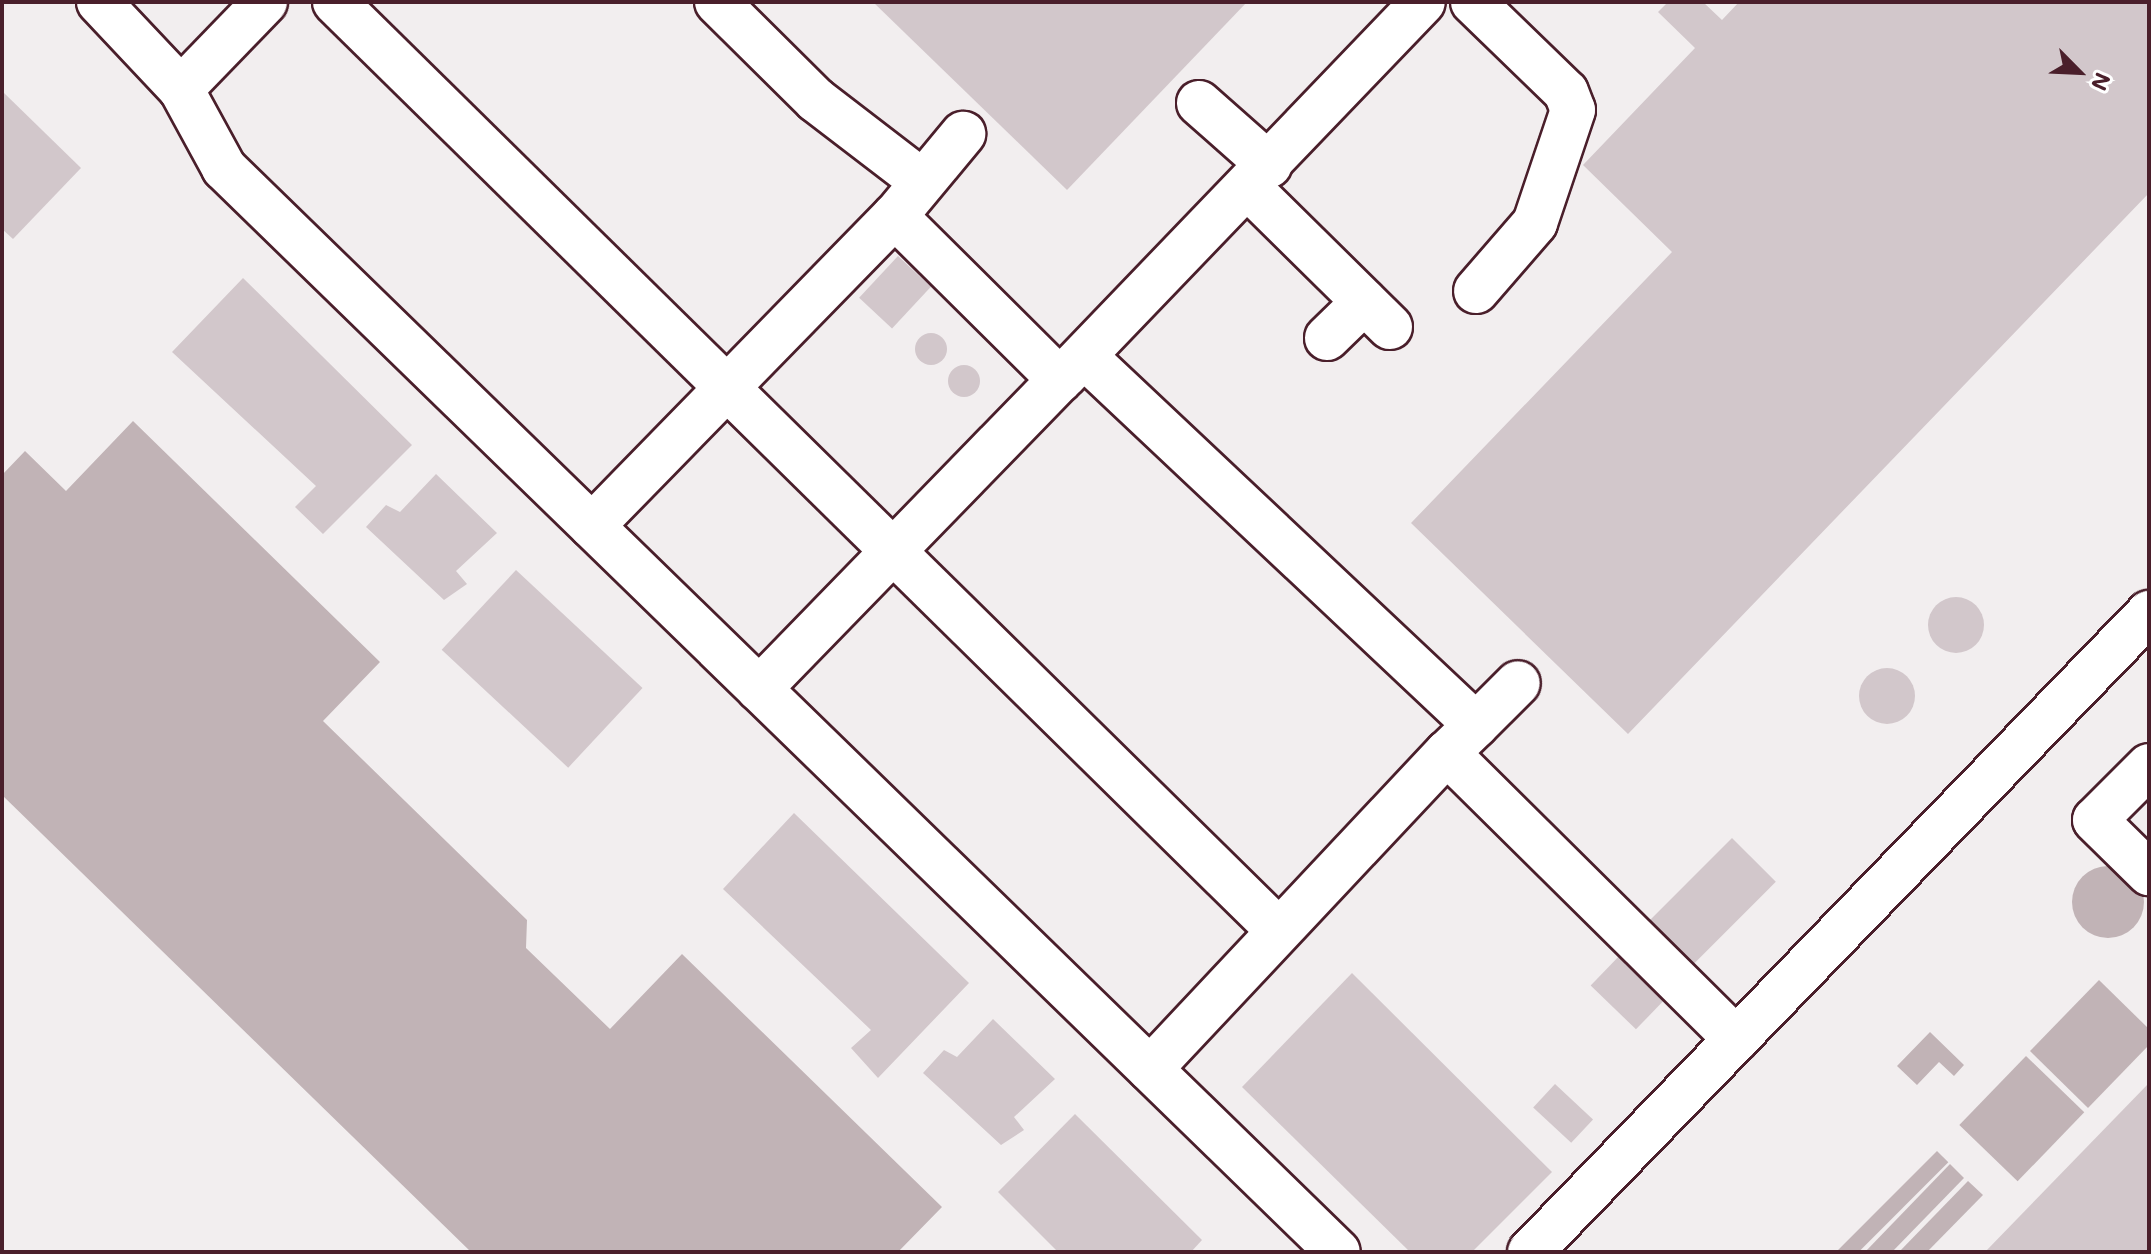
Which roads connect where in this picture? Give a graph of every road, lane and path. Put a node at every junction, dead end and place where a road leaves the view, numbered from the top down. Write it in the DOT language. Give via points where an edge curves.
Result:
graph roads {
  1 [pos="99,2"];
  2 [pos="265,2"];
  3 [pos="335,2"];
  4 [pos="717,2"];
  5 [pos="1423,2"];
  6 [pos="1473,2"];
  7 [pos="181,89"];
  8 [pos="1199,103"];
  9 [pos="963,134"];
  10 [pos="1259,176"];
  11 [pos="919,179"];
  12 [pos="895,216"];
  13 [pos="1476,291"];
  14 [pos="1327,338"];
  15 [pos="1072,368"];
  16 [pos="724,387"];
  17 [pos="592,526"];
  18 [pos="888,554"];
  19 [pos="2149,613"];
  20 [pos="1518,683"];
  21 [pos="759,689"];
  22 [pos="1461,739"];
  23 [pos="2149,766"];
  24 [pos="2149,873"];
  25 [pos="1279,931"];
  26 [pos="1736,1039"];
  27 [pos="1150,1069"];
  28 [pos="1338,1252"];
  29 [pos="1530,1252"];
  1 -- 7 [label="lane"];
  2 -- 7 [label="lane"];
  3 -- 16 [label="lane"];
  4 -- 11 [label="lane" via="816,100"];
  5 -- 10 [label="lane"];
  6 -- 13 [label="lane" via="1566,92 1573,110 1535,223"];
  7 -- 17 [label="lane" via="224,168"];
  8 -- 10 [label="lane"];
  9 -- 11 [label="lane"];
  10 -- 14 [label="lane" via="1377,314"];
  10 -- 15 [label="lane"];
  11 -- 12 [label="lane"];
  12 -- 15 [label="lane"];
  12 -- 16 [label="lane"];
  15 -- 18 [label="lane"];
  15 -- 22 [label="lane"];
  16 -- 17 [label="lane"];
  16 -- 18 [label="lane"];
  17 -- 21 [label="lane"];
  18 -- 21 [label="lane"];
  18 -- 25 [label="lane"];
  19 -- 26 [label="lane"];
  20 -- 22 [label="lane"];
  21 -- 27 [label="lane"];
  22 -- 25 [label="lane"];
  22 -- 26 [label="lane"];
  23 -- 24 [label="lane" via="2095,820"];
  25 -- 27 [label="lane"];
  26 -- 29 [label="lane"];
  27 -- 28 [label="lane"];
}
